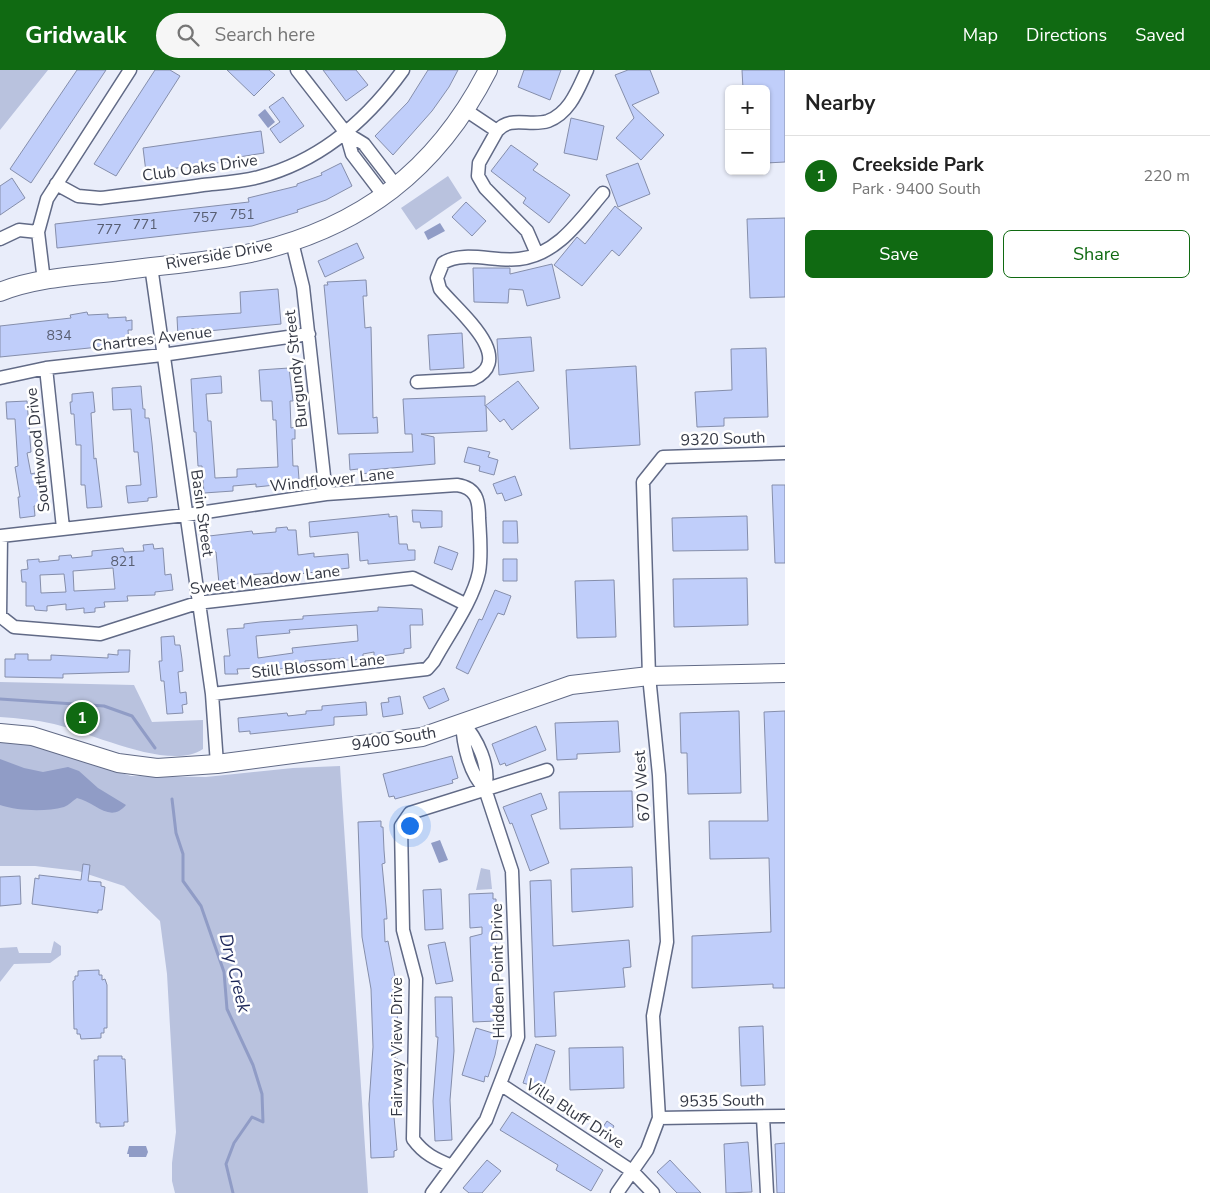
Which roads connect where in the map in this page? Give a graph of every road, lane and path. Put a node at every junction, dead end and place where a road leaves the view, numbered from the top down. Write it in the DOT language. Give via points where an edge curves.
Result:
graph roads {
  1 [pos="130,70"];
  2 [pos="297,70"];
  3 [pos="403,70"];
  4 [pos="488,70"];
  5 [pos="587,70"];
  6 [pos="466,111"];
  7 [pos="497,131"];
  8 [pos="346,133"];
  9 [pos="56,184"];
  10 [pos="390,192"];
  11 [pos="603,193"];
  12 [pos="38,232"];
  13 [pos="0,239"];
  14 [pos="292,242"];
  15 [pos="537,254"];
  16 [pos="151,266"];
  17 [pos="44,281"];
  18 [pos="0,292"];
  19 [pos="309,334"];
  20 [pos="162,356"];
  21 [pos="46,368"];
  22 [pos="0,378"];
  23 [pos="417,382"];
  24 [pos="785,453"];
  25 [pos="662,457"];
  26 [pos="326,494"];
  27 [pos="186,515"];
  28 [pos="63,528"];
  29 [pos="1,536"];
  30 [pos="197,603"];
  31 [pos="465,604"];
  32 [pos="427,669"];
  33 [pos="785,673"];
  34 [pos="650,676"];
  35 [pos="212,694"];
  36 [pos="462,722"];
  37 [pos="0,733"];
  38 [pos="217,764"];
  39 [pos="547,770"];
  40 [pos="485,789"];
  41 [pos="500,1084"];
  42 [pos="785,1116"];
  43 [pos="763,1117"];
  44 [pos="659,1118"];
  45 [pos="452,1166"];
  46 [pos="632,1171"];
  47 [pos="432,1193"];
  48 [pos="617,1193"];
  49 [pos="653,1193"];
  50 [pos="767,1193"];
  1 -- 9 [label="street"];
  2 -- 8 [label="street"];
  3 -- 8 [label="street, Club Oaks Drive" via="379,101"];
  4 -- 6 [label="street, Riverside Drive"];
  5 -- 7 [label="street" via="576,96 549,120 502,124"];
  6 -- 7 [label="street"];
  6 -- 10 [label="street, Riverside Drive" via="441,145"];
  7 -- 15 [label="street" via="479,163 478,176 485,188 527,231"];
  8 -- 9 [label="street, Club Oaks Drive" via="312,156 258,178 100,198 78,196"];
  8 -- 10 [label="street" via="352,154"];
  9 -- 12 [label="street" via="47,199"];
  10 -- 14 [label="street, Riverside Drive" via="342,222"];
  11 -- 15 [label="street" via="569,233"];
  12 -- 13 [label="street" via="19,230"];
  12 -- 17 [label="street"];
  14 -- 16 [label="street, Riverside Drive" via="250,253"];
  14 -- 19 [label="street, Burgundy Street" via="303,287"];
  15 -- 23 [label="street" via="512,260 456,258 443,264 437,278 443,294 486,341 488,364 474,379"];
  16 -- 17 [label="street, Riverside Drive"];
  16 -- 20 [label="street, Basin Street"];
  17 -- 18 [label="street, Riverside Drive"];
  19 -- 20 [label="street, Chartres Avenue"];
  19 -- 26 [label="street, Burgundy Street"];
  20 -- 21 [label="street, Chartres Avenue"];
  20 -- 27 [label="street, Basin Street"];
  21 -- 22 [label="street, Chartres Avenue"];
  21 -- 28 [label="street, Southwood Drive"];
  24 -- 25 [label="street, 9320 South"];
  25 -- 34 [label="street, 670 West" via="643,482"];
  26 -- 27 [label="street, Windflower Lane"];
  26 -- 31 [label="street, Windflower Lane" via="467,486 474,492 479,507 480,558 476,580"];
  27 -- 28 [label="street, Windflower Lane"];
  27 -- 30 [label="street, Basin Street"];
  28 -- 29 [label="street, Windflower Lane"];
  29 -- 30 [label="street, Sweet Meadow Lane" via="0,616 14,627 100,634"];
  30 -- 31 [label="street, Sweet Meadow Lane" via="413,578"];
  30 -- 35 [label="street, Basin Street"];
  31 -- 32 [label="street, Windflower Lane"];
  32 -- 35 [label="street, Still Blossom Lane"];
  33 -- 34 [label="street, 9400 South"];
  34 -- 36 [label="street, 9400 South" via="571,685"];
  34 -- 44 [label="street, 670 West" via="659,776 667,942 653,1016"];
  35 -- 38 [label="street, Basin Street"];
  36 -- 38 [label="street, 9400 South" via="422,737"];
  36 -- 40 [label="street, Hidden Point Drive" via="463,740 477,781"];
  37 -- 38 [label="street, 9400 South" via="32,736 118,762 157,768"];
  39 -- 40 [label="street, Fairway View Drive"];
  40 -- 41 [label="street, Hidden Point Drive" via="512,871 518,1037"];
  40 -- 45 [label="street, Fairway View Drive" via="410,813 401,826 403,930 416,979 414,1139 422,1151"];
  41 -- 45 [label="street, Hidden Point Drive" via="486,1120"];
  41 -- 46 [label="street, Villa Bluff Drive"];
  42 -- 43 [label="street, 9535 South"];
  43 -- 44 [label="street, 9535 South"];
  43 -- 50 [label="street"];
  44 -- 46 [label="street" via="647,1150"];
  45 -- 47 [label="street, Hidden Point Drive"];
  46 -- 48 [label="street"];
  46 -- 49 [label="street, Villa Bluff Drive"];
}
